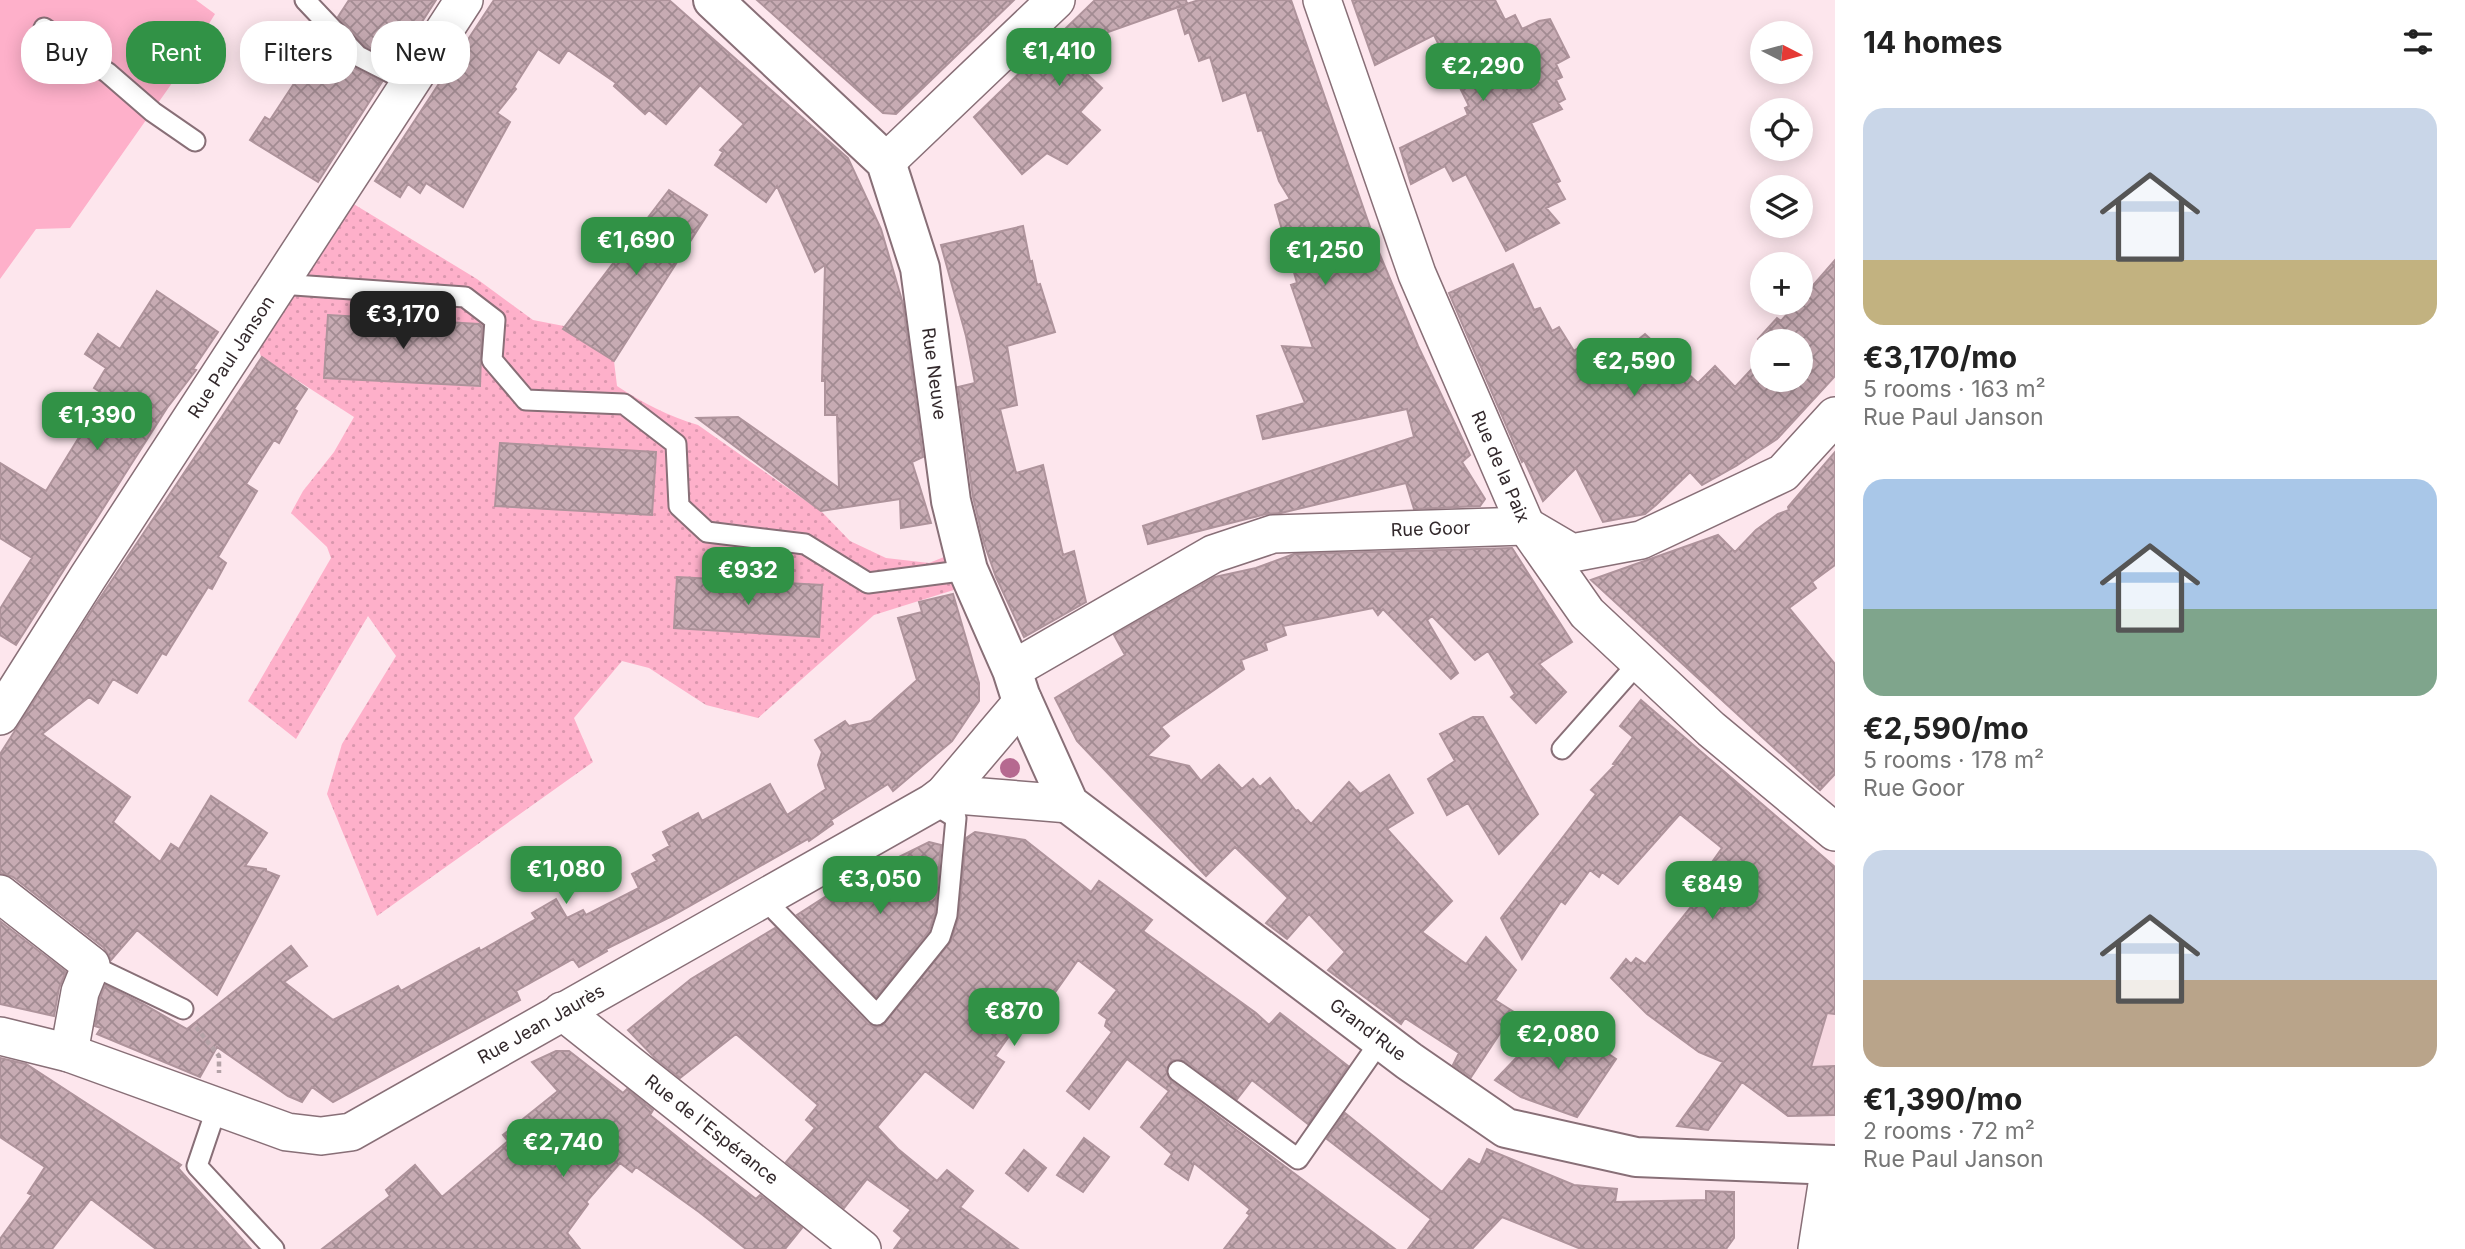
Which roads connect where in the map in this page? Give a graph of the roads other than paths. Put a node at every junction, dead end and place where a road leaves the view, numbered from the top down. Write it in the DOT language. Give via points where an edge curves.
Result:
graph roads {
  1 [pos="305,0"];
  2 [pos="464,0"];
  3 [pos="713,0"];
  4 [pos="1056,0"];
  5 [pos="1322,0"];
  6 [pos="451,21"];
  7 [pos="371,63"];
  8 [pos="112,76"];
  9 [pos="410,84"];
  10 [pos="195,141"];
  11 [pos="886,162"];
  12 [pos="280,284"];
  13 [pos="1835,416"];
  14 [pos="1526,526"];
  15 [pos="968,570"];
  16 [pos="1639,662"];
  17 [pos="1017,686"];
  18 [pos="0,716"];
  19 [pos="1562,749"];
  20 [pos="938,799"];
  21 [pos="1069,804"];
  22 [pos="1835,832"];
  23 [pos="0,894"];
  24 [pos="763,898"];
  25 [pos="91,965"];
  26 [pos="183,1009"];
  27 [pos="562,1011"];
  28 [pos="0,1036"];
  29 [pos="1381,1040"];
  30 [pos="69,1053"];
  31 [pos="1178,1071"];
  32 [pos="217,1107"];
  33 [pos="1833,1165"];
  34 [pos="274,1249"];
  35 [pos="862,1249"];
  36 [pos="1817,1249"];
  1 -- 7 [label="lane" via="358,56"];
  2 -- 6 [label="street, Rue Paul Janson"];
  3 -- 11 [label="street, Rue Neuve"];
  4 -- 11 [label="street"];
  5 -- 14 [label="street, Rue de la Paix" via="1417,274"];
  8 -- 10 [label="lane"];
  9 -- 12 [label="street, Rue Paul Janson"];
  11 -- 15 [label="street, Rue Neuve" via="920,268 951,501"];
  12 -- 15 [label="lane" via="465,297 495,320 492,360 526,400 624,404 676,444 679,506 707,532 805,544 868,583"];
  12 -- 18 [label="street, Rue Paul Janson"];
  13 -- 14 [label="street" via="1783,473 1641,540 1573,553"];
  14 -- 16 [label="street, Rue de la Paix" via="1587,613"];
  14 -- 17 [label="street, Rue Goor" via="1273,534 1213,554"];
  15 -- 17 [label="street, Rue Neuve"];
  16 -- 19 [label="lane"];
  16 -- 22 [label="street, Rue de la Paix"];
  17 -- 20 [label="street, Rue Jean Jaurès"];
  17 -- 21 [label="street, Rue Neuve"];
  20 -- 21 [label="street"];
  20 -- 24 [label="street, Rue Jean Jaurès"];
  20 -- 24 [label="lane" via="956,818 947,915 940,937 877,1015"];
  21 -- 29 [label="street, Grand'Rue"];
  23 -- 25 [label="street"];
  24 -- 27 [label="street, Rue Jean Jaurès"];
  25 -- 26 [label="lane"];
  25 -- 30 [label="street" via="80,992"];
  27 -- 32 [label="street, Rue Jean Jaurès" via="351,1132 321,1136 287,1132"];
  27 -- 35 [label="street, Rue de l'Espérance"];
  28 -- 30 [label="street, Rue Jean Jaurès"];
  29 -- 31 [label="lane" via="1298,1158"];
  29 -- 33 [label="street, Grand'Rue" via="1506,1128 1636,1157"];
  30 -- 32 [label="street, Rue Jean Jaurès"];
  32 -- 34 [label="lane" via="197,1166"];
  33 -- 36 [label="street"];
}
